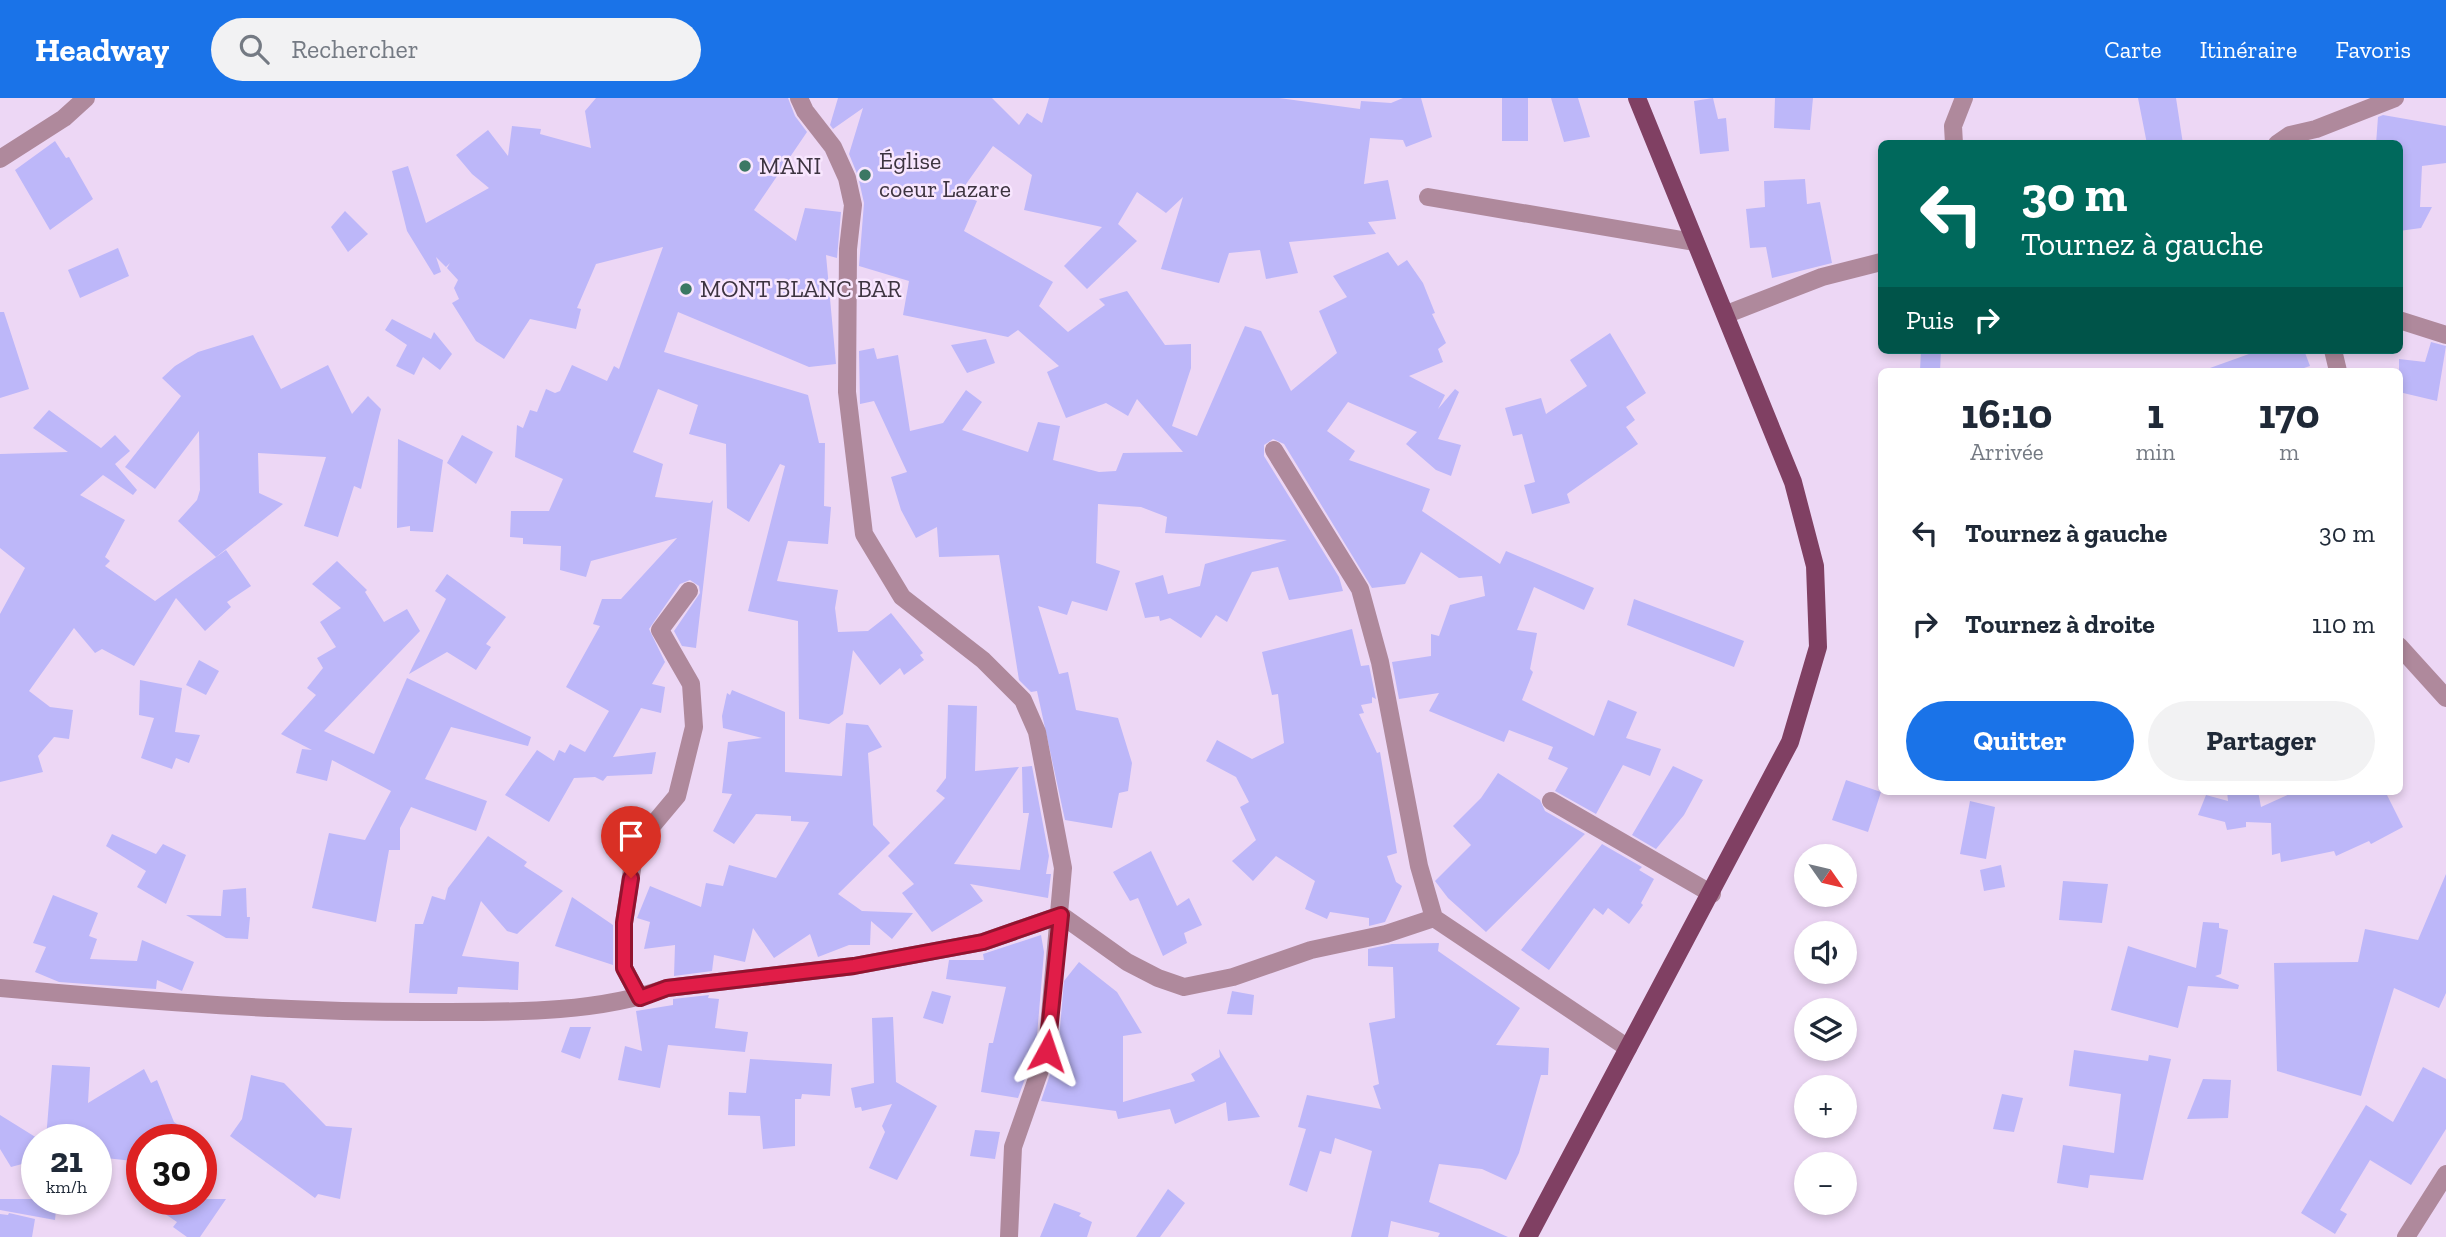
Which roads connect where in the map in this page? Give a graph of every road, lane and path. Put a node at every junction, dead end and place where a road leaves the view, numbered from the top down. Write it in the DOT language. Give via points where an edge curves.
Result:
graph roads {
  1 [pos="86,98"];
  2 [pos="799,98"];
  3 [pos="1637,98"];
  4 [pos="1964,98"];
  5 [pos="2395,98"];
  6 [pos="1954,140"];
  7 [pos="2283,140"];
  8 [pos="0,159"];
  9 [pos="1428,197"];
  10 [pos="1694,243"];
  11 [pos="1878,263"];
  12 [pos="1727,314"];
  13 [pos="2403,321"];
  14 [pos="2446,335"];
  15 [pos="1275,450"];
  16 [pos="689,591"];
  17 [pos="2403,650"];
  18 [pos="2446,698"];
  19 [pos="1551,801"];
  20 [pos="1712,894"];
  21 [pos="1061,915"];
  22 [pos="1434,918"];
  23 [pos="0,988"];
  24 [pos="640,998"];
  25 [pos="1628,1048"];
  26 [pos="2446,1174"];
  27 [pos="1010,1237"];
  28 [pos="1528,1237"];
  29 [pos="2406,1237"];
  1 -- 8 [label="street" via="64,118"];
  2 -- 21 [label="street" via="834,147 853,205 848,249 847,392 864,534 902,597 983,660 1023,700 1037,732 1063,867"];
  3 -- 10 [label="main road"];
  4 -- 6 [label="street" via="1953,126"];
  5 -- 7 [label="street"];
  9 -- 10 [label="street"];
  10 -- 12 [label="main road"];
  11 -- 12 [label="street" via="1822,277"];
  12 -- 20 [label="main road" via="1793,482 1815,566 1818,647 1790,742"];
  13 -- 14 [label="street"];
  15 -- 22 [label="street" via="1360,589"];
  16 -- 24 [label="street" via="660,630 691,684 694,727 677,796 650,827 634,856 624,923 624,968"];
  17 -- 18 [label="street"];
  19 -- 20 [label="street"];
  20 -- 25 [label="main road"];
  21 -- 22 [label="street" via="1127,962 1184,987"];
  21 -- 24 [label="street" via="983,942 854,966 667,988"];
  21 -- 27 [label="street" via="1047,1051 1013,1147"];
  22 -- 25 [label="street"];
  23 -- 24 [label="street" via="197,1005 356,1012 525,1012"];
  25 -- 28 [label="main road"];
  26 -- 29 [label="street"];
}
